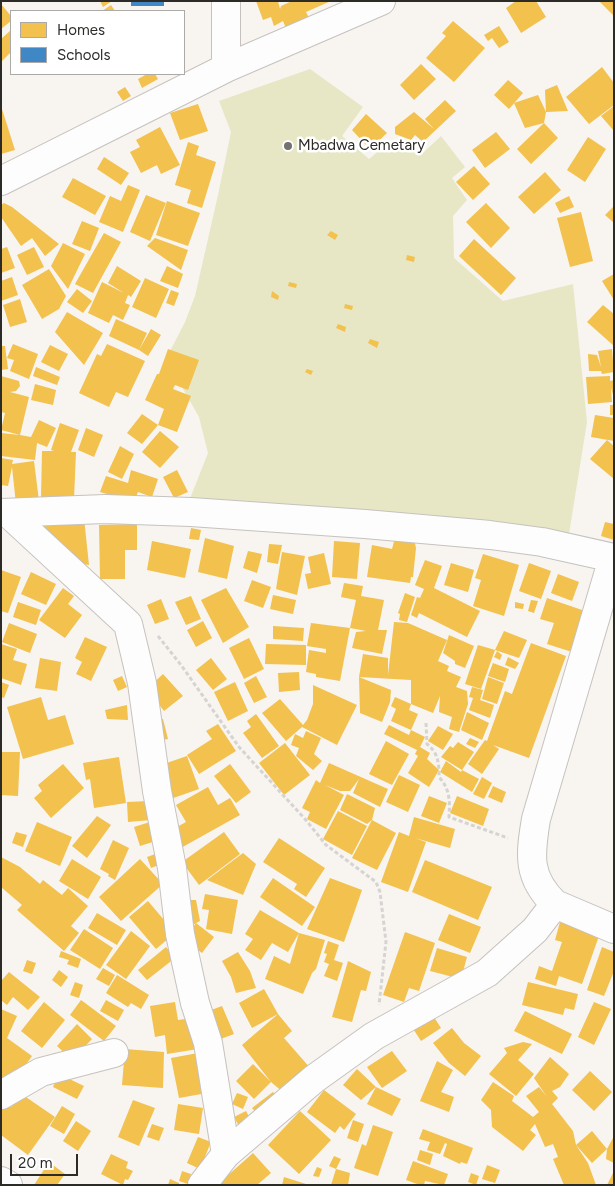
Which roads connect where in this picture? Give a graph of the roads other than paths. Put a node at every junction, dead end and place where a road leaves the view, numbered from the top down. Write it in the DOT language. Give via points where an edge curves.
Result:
graph roads {
  1 [pos="226,1"];
  2 [pos="381,1"];
  3 [pos="226,68"];
  4 [pos="1,182"];
  5 [pos="5,514"];
  6 [pos="614,558"];
  7 [pos="555,904"];
  8 [pos="614,930"];
  9 [pos="114,1053"];
  10 [pos="1,1095"];
  11 [pos="226,1154"];
  12 [pos="1,1181"];
  13 [pos="8,1185"];
  14 [pos="202,1185"];
  1 -- 3 [label="street"];
  2 -- 3 [label="street"];
  3 -- 4 [label="street"];
  5 -- 6 [label="street" via="105,509 249,516 490,535 542,542"];
  5 -- 11 [label="street" via="128,624 142,683 180,934 195,1003 208,1043"];
  6 -- 7 [label="street" via="536,819 531,850 534,875 543,892"];
  7 -- 8 [label="street"];
  7 -- 11 [label="street" via="535,930 486,973 374,1036 314,1079"];
  9 -- 10 [label="street" via="40,1072"];
  11 -- 14 [label="street"];
  12 -- 13 [label="street"];
}
